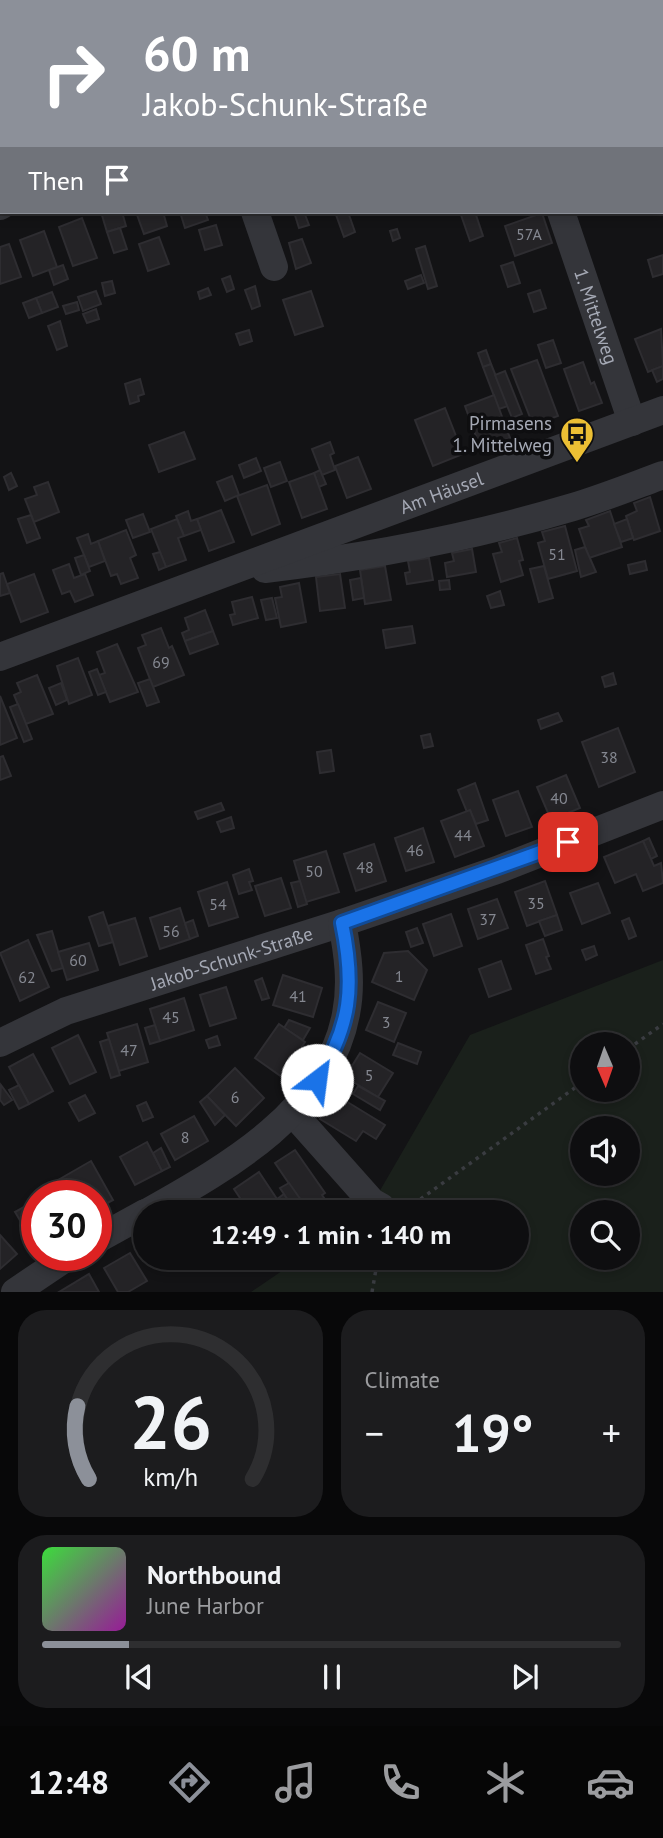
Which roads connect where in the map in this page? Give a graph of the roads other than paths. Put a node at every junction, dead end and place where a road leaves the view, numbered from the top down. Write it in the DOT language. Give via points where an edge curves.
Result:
graph roads {
  1 [pos="256,214"];
  2 [pos="562,214"];
  3 [pos="274,267"];
  4 [pos="663,410"];
  5 [pos="632,422"];
  6 [pos="663,475"];
  7 [pos="220,573"];
  8 [pos="0,657"];
  9 [pos="663,805"];
  10 [pos="342,923"];
  11 [pos="0,1043"];
  12 [pos="292,1112"];
  13 [pos="169,1200"];
  14 [pos="370,1200"];
  15 [pos="133,1220"];
  16 [pos="112,1231"];
  17 [pos="46,1271"];
  18 [pos="15,1292"];
  1 -- 3 [label="street"];
  2 -- 5 [label="street, 1. Mittelweg"];
  4 -- 5 [label="street, Am Häusel"];
  5 -- 7 [label="street, Am Häusel"];
  6 -- 7 [label="street, Am Häusel" via="575,507 462,537 355,558"];
  7 -- 8 [label="street, Am Häusel"];
  9 -- 10 [label="street, Jakob-Schunk-Straße" via="497,870"];
  10 -- 11 [label="street, Jakob-Schunk-Straße" via="66,1011"];
  10 -- 12 [label="street" via="349,967 340,1038 317,1080"];
  12 -- 13 [label="street" via="249,1150"];
  12 -- 14 [label="street"];
  15 -- 16 [label="street"];
  17 -- 18 [label="street"];
}
